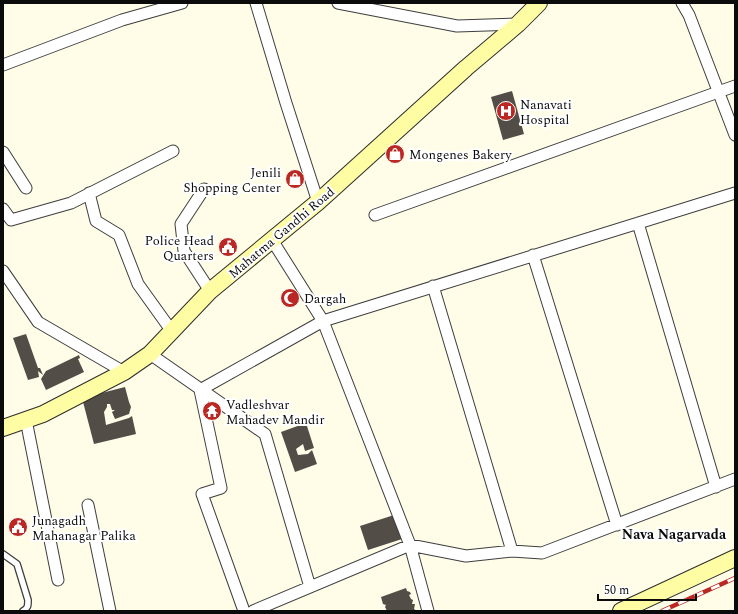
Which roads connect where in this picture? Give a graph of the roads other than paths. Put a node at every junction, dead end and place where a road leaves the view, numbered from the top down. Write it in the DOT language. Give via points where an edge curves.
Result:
graph roads {
  1 [pos="182,3"];
  2 [pos="256,3"];
  3 [pos="338,3"];
  4 [pos="539,3"];
  5 [pos="682,3"];
  6 [pos="518,24"];
  7 [pos="3,65"];
  8 [pos="735,86"];
  9 [pos="718,92"];
  10 [pos="735,135"];
  11 [pos="3,152"];
  12 [pos="173,152"];
  13 [pos="26,188"];
  14 [pos="204,189"];
  15 [pos="90,193"];
  16 [pos="735,193"];
  17 [pos="318,202"];
  18 [pos="3,209"];
  19 [pos="375,215"];
  20 [pos="638,223"];
  21 [pos="272,240"];
  22 [pos="533,255"];
  23 [pos="3,270"];
  24 [pos="433,286"];
  25 [pos="210,291"];
  26 [pos="323,320"];
  27 [pos="171,330"];
  28 [pos="150,354"];
  29 [pos="124,372"];
  30 [pos="200,390"];
  31 [pos="26,420"];
  32 [pos="3,428"];
  33 [pos="735,479"];
  34 [pos="716,487"];
  35 [pos="88,505"];
  36 [pos="616,525"];
  37 [pos="410,545"];
  38 [pos="512,551"];
  39 [pos="3,554"];
  40 [pos="735,558"];
  41 [pos="58,580"];
  42 [pos="310,587"];
  43 [pos="23,611"];
  44 [pos="110,611"];
  45 [pos="244,611"];
  46 [pos="253,611"];
  47 [pos="428,611"];
  48 [pos="621,611"];
  1 -- 7 [label="street" via="122,20"];
  2 -- 17 [label="street"];
  3 -- 6 [label="street" via="456,26"];
  4 -- 6 [label="street, Mahatma Gandhi Road"];
  5 -- 9 [label="street"];
  6 -- 17 [label="street, Mahatma Gandhi Road"];
  8 -- 9 [label="street"];
  9 -- 10 [label="street"];
  9 -- 19 [label="street"];
  11 -- 13 [label="street"];
  12 -- 15 [label="street"];
  14 -- 25 [label="street" via="181,224 184,251"];
  15 -- 18 [label="street" via="71,203 11,220"];
  15 -- 27 [label="street" via="96,220 119,235 138,284"];
  16 -- 20 [label="street"];
  17 -- 21 [label="street, Mahatma Gandhi Road"];
  20 -- 22 [label="street"];
  20 -- 34 [label="street"];
  21 -- 25 [label="street, Mahatma Gandhi Road"];
  21 -- 26 [label="street"];
  22 -- 24 [label="street"];
  22 -- 36 [label="street"];
  23 -- 29 [label="street" via="38,322"];
  24 -- 26 [label="street"];
  24 -- 38 [label="street"];
  25 -- 27 [label="street, Mahatma Gandhi Road"];
  26 -- 30 [label="street"];
  26 -- 37 [label="street"];
  27 -- 28 [label="street, Mahatma Gandhi Road"];
  28 -- 29 [label="street, Mahatma Gandhi Road"];
  28 -- 30 [label="street"];
  29 -- 31 [label="street, Mahatma Gandhi Road" via="43,414"];
  30 -- 42 [label="street" via="265,434"];
  30 -- 45 [label="street" via="221,488 202,494"];
  31 -- 32 [label="street, Mahatma Gandhi Road"];
  31 -- 41 [label="street"];
  33 -- 34 [label="street"];
  34 -- 36 [label="street"];
  35 -- 44 [label="street"];
  36 -- 38 [label="street" via="542,553"];
  37 -- 38 [label="street" via="466,556"];
  37 -- 42 [label="street"];
  37 -- 47 [label="street"];
  39 -- 43 [label="lane" via="17,564 28,600 28,605"];
  40 -- 48 [label="street"];
  42 -- 46 [label="street"];
}
